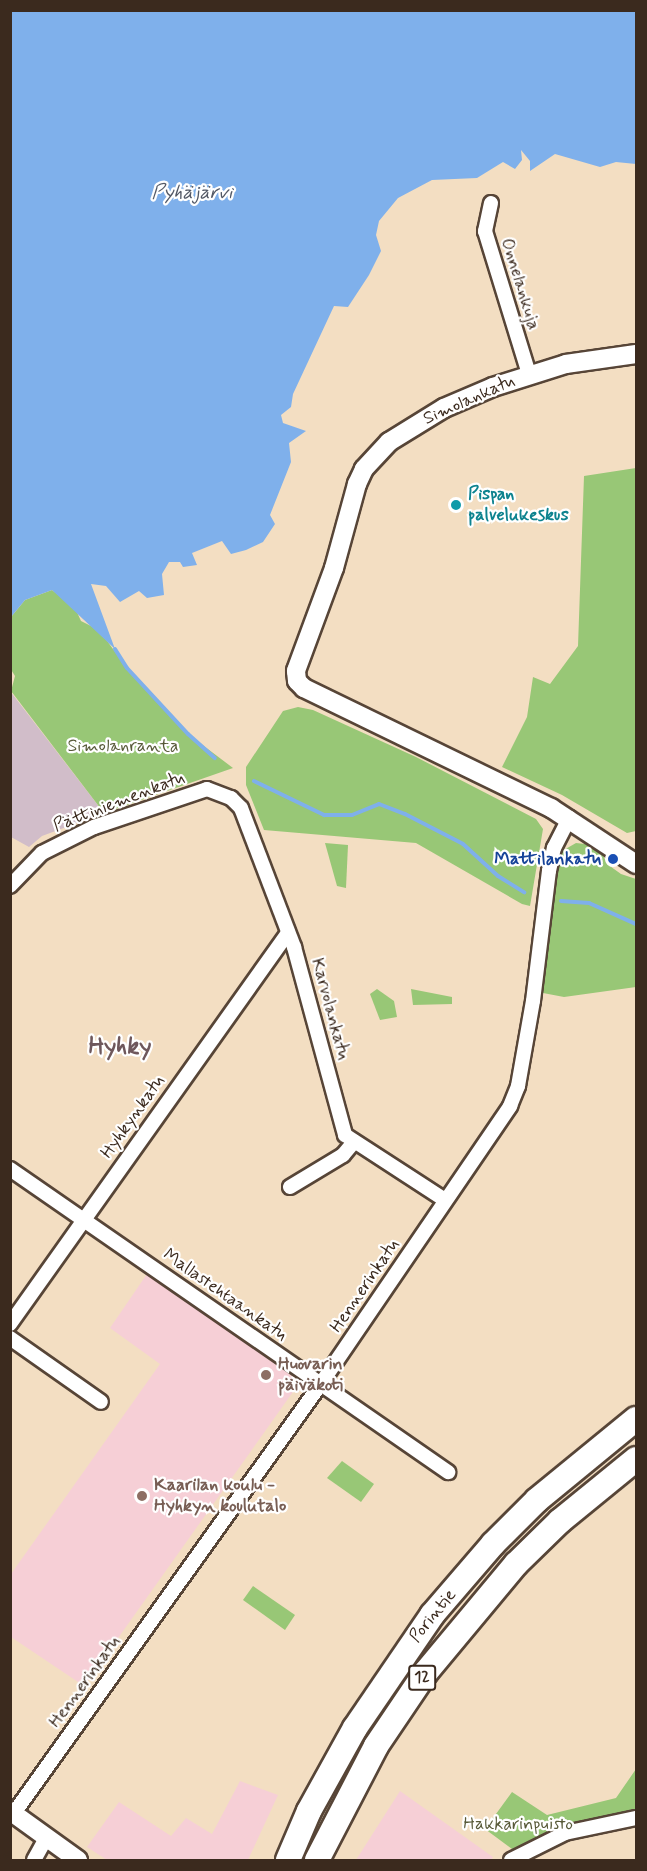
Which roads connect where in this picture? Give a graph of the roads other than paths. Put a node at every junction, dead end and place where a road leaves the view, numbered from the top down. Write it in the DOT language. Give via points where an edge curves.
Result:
graph roads {
  1 [pos="491,203"];
  2 [pos="636,354"];
  3 [pos="529,374"];
  4 [pos="220,791"];
  5 [pos="570,818"];
  6 [pos="636,864"];
  7 [pos="10,886"];
  8 [pos="288,933"];
  9 [pos="353,1143"];
  10 [pos="10,1169"];
  11 [pos="290,1187"];
  12 [pos="445,1200"];
  13 [pos="85,1219"];
  14 [pos="10,1324"];
  15 [pos="10,1338"];
  16 [pos="320,1385"];
  17 [pos="101,1402"];
  18 [pos="636,1419"];
  19 [pos="636,1459"];
  20 [pos="448,1472"];
  21 [pos="13,1812"];
  22 [pos="636,1818"];
  23 [pos="47,1837"];
  24 [pos="34,1860"];
  25 [pos="78,1860"];
  26 [pos="289,1860"];
  27 [pos="318,1860"];
  28 [pos="511,1860"];
  1 -- 3 [label="street, Onnelankuja" via="485,231"];
  2 -- 3 [label="street, Simolankatu" via="601,357"];
  3 -- 5 [label="street, Simolankatu" via="474,395 413,426 389,442 364,469 334,568 296,671 299,685"];
  4 -- 7 [label="street, Pättiniemenkatu" via="207,789 185,795 73,835 42,853"];
  4 -- 8 [label="street, Karvolankatu" via="241,808"];
  5 -- 6 [label="street"];
  5 -- 12 [label="street, Hennerinkatu" via="554,848 549,872 518,1086 497,1128"];
  8 -- 9 [label="street, Karvolankatu" via="345,1135"];
  8 -- 13 [label="street, Hyhkynkatu"];
  9 -- 11 [label="street" via="343,1155"];
  9 -- 12 [label="street"];
  10 -- 13 [label="street, Mallastehtaankatu"];
  12 -- 16 [label="street, Hennerinkatu"];
  13 -- 14 [label="street, Hyhkynkatu"];
  13 -- 16 [label="street, Mallastehtaankatu"];
  15 -- 17 [label="street"];
  16 -- 20 [label="street, Mallastehtaankatu"];
  16 -- 21 [label="street, Hennerinkatu"];
  18 -- 26 [label="highway, Porintie / 12" via="537,1500 432,1615 356,1728 309,1811"];
  19 -- 27 [label="highway, Porintie / 12" via="560,1521 516,1564 426,1672 376,1746"];
  21 -- 23 [label="street"];
  22 -- 28 [label="street" via="565,1833"];
  23 -- 24 [label="street"];
  23 -- 25 [label="street"];
}
